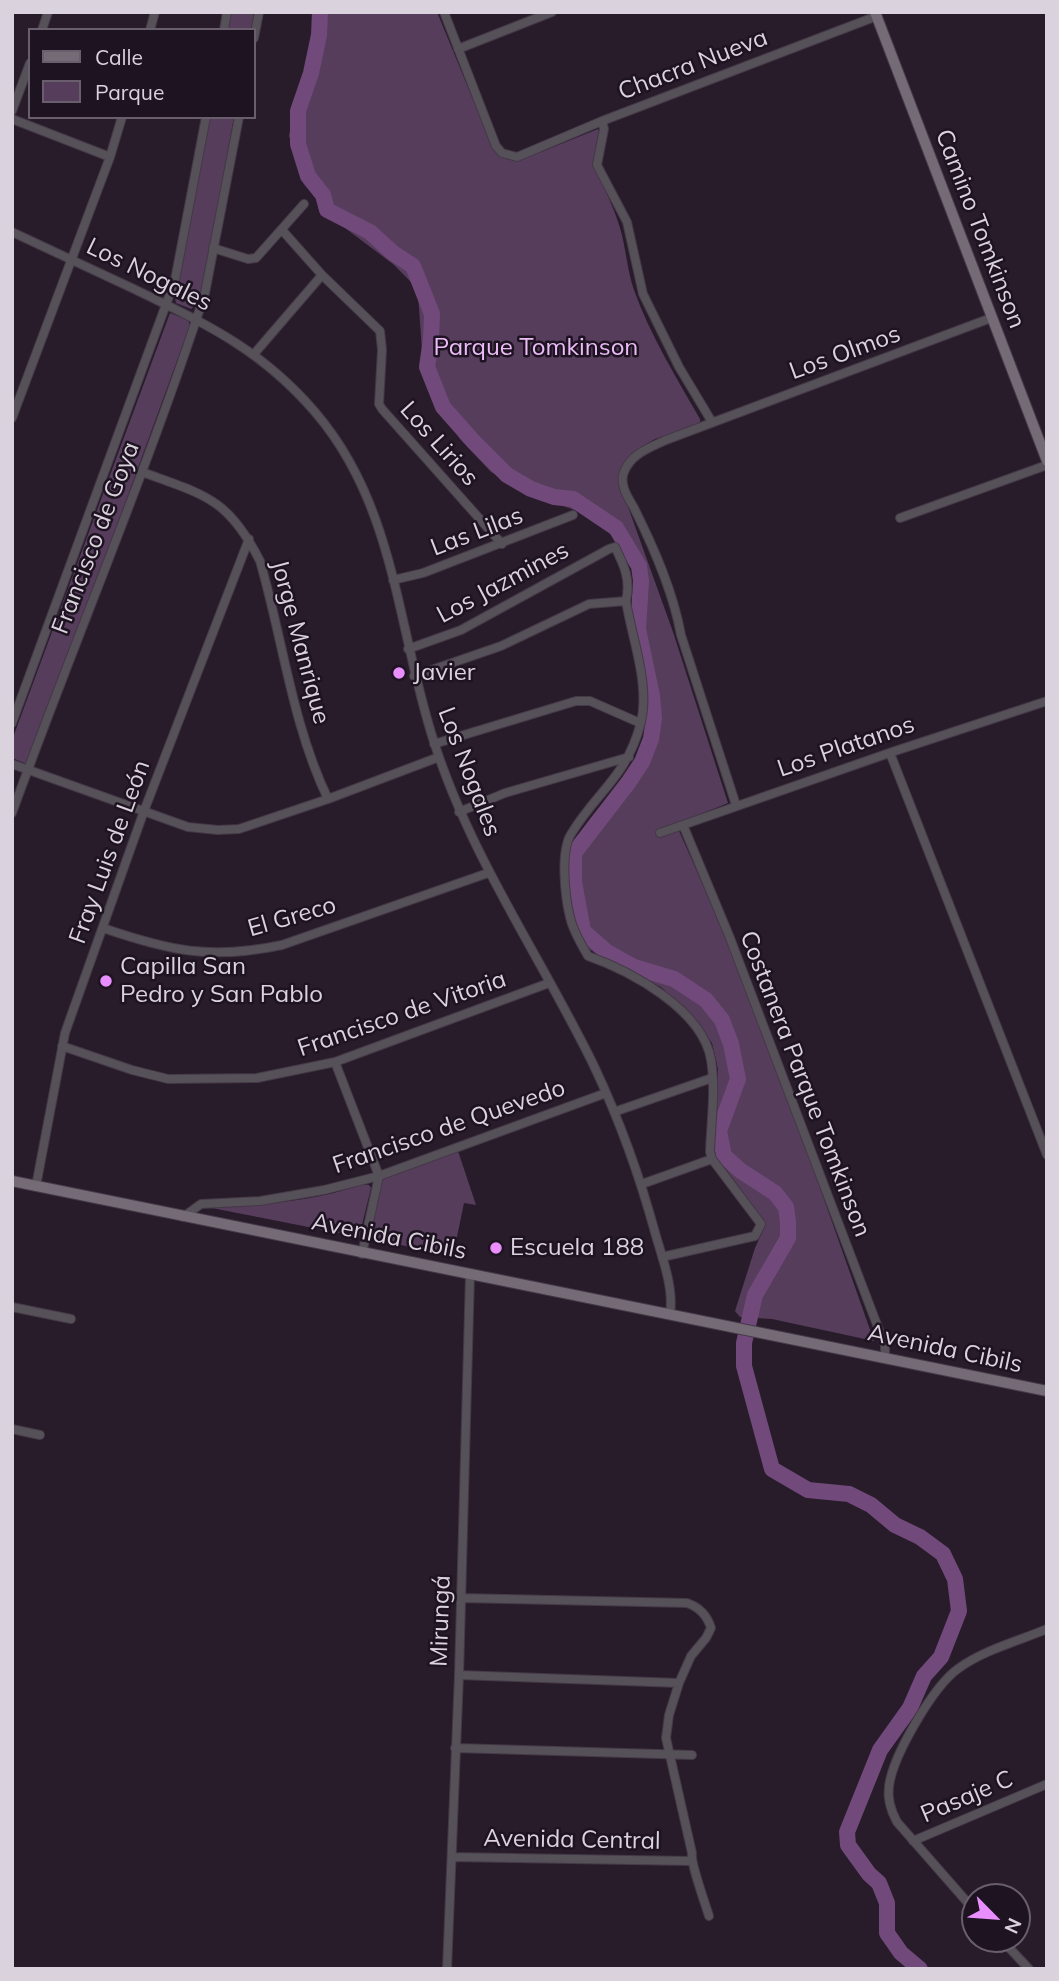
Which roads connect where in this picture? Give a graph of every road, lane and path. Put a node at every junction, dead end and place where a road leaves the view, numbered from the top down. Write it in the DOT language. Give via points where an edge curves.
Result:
graph roads {
  1 [pos="444,12"];
  2 [pos="552,12"];
  3 [pos="876,14"];
  4 [pos="458,49"];
  5 [pos="28,68"];
  6 [pos="13,109"];
  7 [pos="12,118"];
  8 [pos="121,119"];
  9 [pos="206,119"];
  10 [pos="239,119"];
  11 [pos="603,121"];
  12 [pos="110,157"];
  13 [pos="304,204"];
  14 [pos="282,230"];
  15 [pos="12,232"];
  16 [pos="214,248"];
  17 [pos="72,260"];
  18 [pos="323,275"];
  19 [pos="166,305"];
  20 [pos="197,318"];
  21 [pos="991,318"];
  22 [pos="254,354"];
  23 [pos="12,418"];
  24 [pos="712,422"];
  25 [pos="1047,463"];
  26 [pos="142,472"];
  27 [pos="573,515"];
  28 [pos="900,518"];
  29 [pos="249,539"];
  30 [pos="502,544"];
  31 [pos="393,580"];
  32 [pos="626,601"];
  33 [pos="408,649"];
  34 [pos="414,676"];
  35 [pos="1047,701"];
  36 [pos="12,723"];
  37 [pos="640,723"];
  38 [pos="434,744"];
  39 [pos="890,752"];
  40 [pos="439,757"];
  41 [pos="629,757"];
  42 [pos="12,764"];
  43 [pos="28,770"];
  44 [pos="328,799"];
  45 [pos="736,805"];
  46 [pos="144,811"];
  47 [pos="459,812"];
  48 [pos="12,813"];
  49 [pos="683,825"];
  50 [pos="660,833"];
  51 [pos="488,873"];
  52 [pos="103,928"];
  53 [pos="549,983"];
  54 [pos="62,1046"];
  55 [pos="335,1062"];
  56 [pos="712,1078"];
  57 [pos="606,1093"];
  58 [pos="614,1112"];
  59 [pos="1047,1155"];
  60 [pos="712,1159"];
  61 [pos="379,1176"];
  62 [pos="12,1181"];
  63 [pos="642,1184"];
  64 [pos="36,1186"];
  65 [pos="183,1217"];
  66 [pos="362,1254"];
  67 [pos="662,1256"];
  68 [pos="470,1275"];
  69 [pos="12,1307"];
  70 [pos="670,1314"];
  71 [pos="71,1319"];
  72 [pos="886,1358"];
  73 [pos="1047,1391"];
  74 [pos="12,1429"];
  75 [pos="40,1435"];
  76 [pos="461,1598"];
  77 [pos="1047,1629"];
  78 [pos="459,1675"];
  79 [pos="679,1683"];
  80 [pos="455,1748"];
  81 [pos="668,1754"];
  82 [pos="692,1755"];
  83 [pos="1047,1784"];
  84 [pos="1037,1788"];
  85 [pos="1047,1790"];
  86 [pos="913,1841"];
  87 [pos="452,1857"];
  88 [pos="691,1861"];
  89 [pos="961,1894"];
  90 [pos="709,1916"];
  91 [pos="1014,1953"];
  92 [pos="447,1969"];
  93 [pos="1028,1969"];
  1 -- 4 [label="street"];
  2 -- 4 [label="street"];
  3 -- 11 [label="street, Chacra Nueva"];
  3 -- 21 [label="street, Camino Tomkinson"];
  4 -- 11 [label="street" via="502,153 517,157"];
  5 -- 6 [label="street"];
  7 -- 12 [label="street"];
  8 -- 12 [label="street"];
  9 -- 19 [label="street, Francisco de Goya" via="175,280"];
  10 -- 16 [label="street, Francisco de Goya"];
  11 -- 24 [label="street" via="597,165 627,222 643,294"];
  12 -- 17 [label="street"];
  13 -- 14 [label="street"];
  14 -- 16 [label="street" via="253,260"];
  14 -- 18 [label="street, Los Lirios"];
  15 -- 17 [label="street, Los Nogales"];
  16 -- 20 [label="street, Francisco de Goya"];
  17 -- 19 [label="street, Los Nogales"];
  17 -- 23 [label="street"];
  18 -- 22 [label="street"];
  18 -- 30 [label="street, Los Lirios" via="380,331 382,409"];
  19 -- 20 [label="street, Los Nogales"];
  19 -- 36 [label="street, Francisco de Goya"];
  20 -- 22 [label="street, Los Nogales"];
  20 -- 26 [label="street, Francisco de Goya"];
  21 -- 24 [label="street, Los Olmos"];
  21 -- 25 [label="street, Camino Tomkinson"];
  22 -- 31 [label="street, Los Nogales" via="316,413 345,454 376,517"];
  24 -- 45 [label="street" via="640,452 622,480 676,609"];
  25 -- 28 [label="street"];
  26 -- 29 [label="street, Jorge Manrique" via="215,502"];
  26 -- 43 [label="street, Francisco de Goya"];
  27 -- 30 [label="street, Las Lilas"];
  29 -- 44 [label="street, Jorge Manrique" via="260,561 297,710"];
  29 -- 46 [label="street, Fray Luis de León"];
  30 -- 31 [label="street, Las Lilas"];
  31 -- 33 [label="street, Los Nogales"];
  32 -- 33 [label="street, Los Jazmines" via="628,577 615,547 461,630"];
  32 -- 34 [label="street" via="589,604 501,646"];
  32 -- 37 [label="street" via="643,698"];
  33 -- 34 [label="street, Los Nogales"];
  34 -- 38 [label="street, Los Nogales"];
  35 -- 39 [label="street, Los Platanos"];
  37 -- 38 [label="street" via="590,701 576,701"];
  37 -- 41 [label="street"];
  38 -- 40 [label="street, Los Nogales"];
  39 -- 45 [label="street, Los Platanos"];
  39 -- 59 [label="street"];
  40 -- 44 [label="street"];
  40 -- 47 [label="street, Los Nogales"];
  41 -- 47 [label="street" via="505,793"];
  41 -- 56 [label="street" via="570,835 565,849 570,917 588,956 642,981 688,1018 708,1047"];
  42 -- 43 [label="street"];
  43 -- 46 [label="street"];
  43 -- 48 [label="street, Francisco de Goya"];
  44 -- 46 [label="street" via="239,829 188,827"];
  45 -- 49 [label="street, Los Platanos"];
  46 -- 52 [label="street, Fray Luis de León"];
  47 -- 51 [label="street, Los Nogales"];
  49 -- 50 [label="street, Los Platanos"];
  49 -- 72 [label="street, Costanera Parque Tomkinson" via="730,938 885,1345"];
  51 -- 52 [label="street, El Greco" via="282,945 251,951 176,950"];
  51 -- 53 [label="street, Los Nogales"];
  52 -- 54 [label="street, Fray Luis de León"];
  53 -- 55 [label="street, Francisco de Vitoria"];
  53 -- 57 [label="street, Los Nogales"];
  54 -- 55 [label="street, Francisco de Vitoria" via="168,1079 257,1078"];
  54 -- 64 [label="street, Fray Luis de León"];
  55 -- 61 [label="street"];
  56 -- 58 [label="street"];
  56 -- 60 [label="street"];
  57 -- 58 [label="street, Los Nogales"];
  57 -- 61 [label="street, Francisco de Quevedo"];
  58 -- 63 [label="street, Los Nogales"];
  60 -- 63 [label="street"];
  60 -- 67 [label="street" via="759,1219 761,1228 755,1236"];
  61 -- 65 [label="street, Francisco de Quevedo" via="260,1201 201,1204"];
  61 -- 66 [label="street"];
  62 -- 64 [label="street, Avenida Cibils"];
  63 -- 67 [label="street, Los Nogales"];
  64 -- 65 [label="street, Avenida Cibils"];
  65 -- 66 [label="street, Avenida Cibils"];
  66 -- 68 [label="street, Avenida Cibils"];
  67 -- 70 [label="street, Los Nogales" via="671,1295"];
  68 -- 70 [label="street, Avenida Cibils"];
  68 -- 76 [label="street, Mirungá"];
  69 -- 71 [label="street"];
  70 -- 72 [label="street, Avenida Cibils"];
  72 -- 73 [label="street, Avenida Cibils"];
  74 -- 75 [label="street"];
  76 -- 78 [label="street, Mirungá"];
  76 -- 79 [label="street" via="696,1606 711,1628"];
  77 -- 86 [label="street" via="960,1667 936,1691 894,1763 888,1788 890,1810"];
  78 -- 79 [label="street"];
  78 -- 80 [label="street, Mirungá"];
  79 -- 81 [label="street" via="669,1715"];
  80 -- 81 [label="street"];
  80 -- 87 [label="street, Mirungá"];
  81 -- 82 [label="street"];
  81 -- 88 [label="street"];
  83 -- 84 [label="street, Pasaje C"];
  84 -- 85 [label="street, Pasaje C"];
  84 -- 86 [label="street, Pasaje C"];
  86 -- 89 [label="street"];
  87 -- 88 [label="street, Avenida Central"];
  87 -- 92 [label="street, Mirungá"];
  88 -- 90 [label="street"];
  91 -- 93 [label="street"];
}
